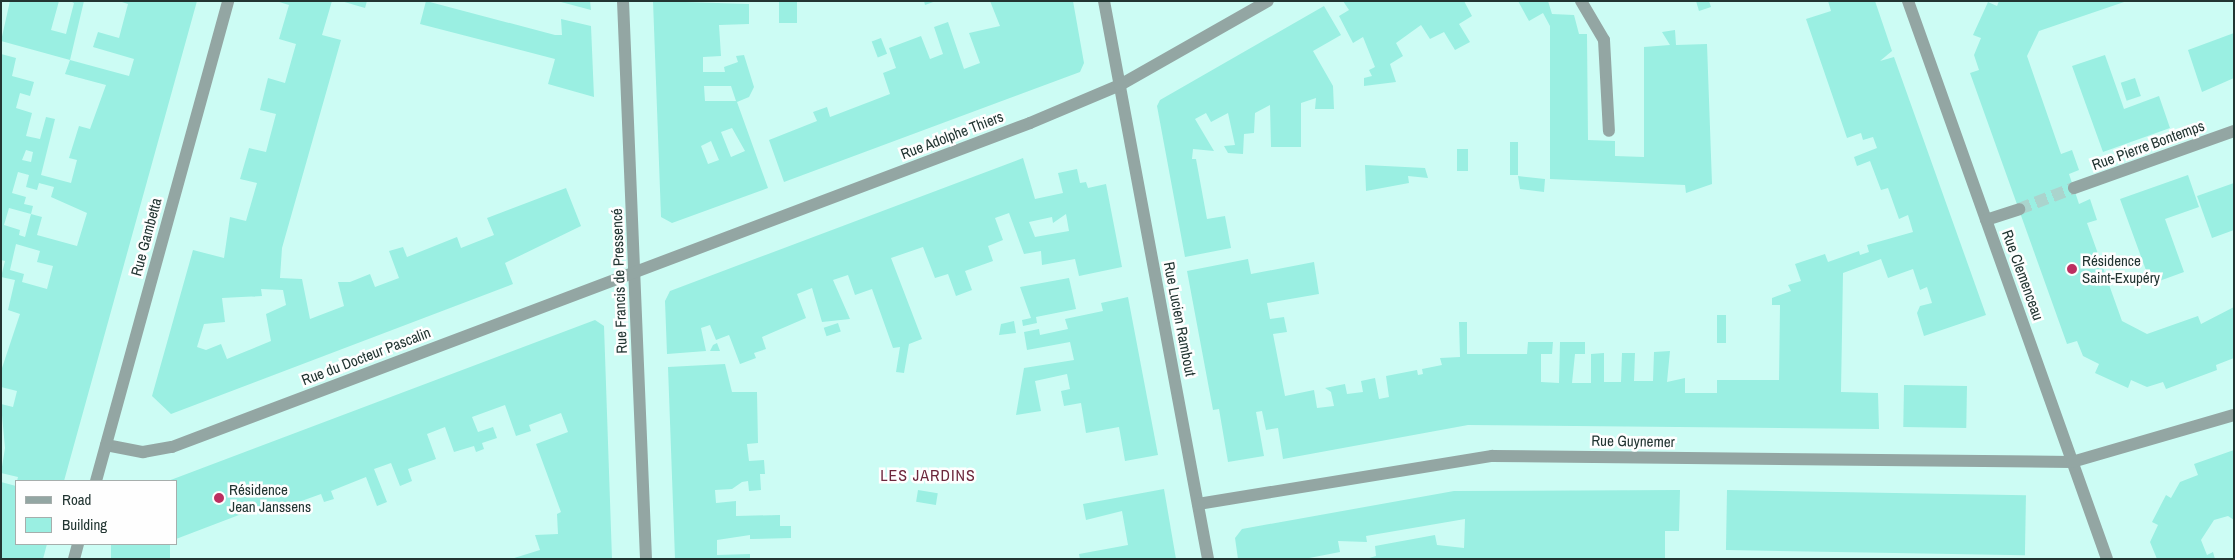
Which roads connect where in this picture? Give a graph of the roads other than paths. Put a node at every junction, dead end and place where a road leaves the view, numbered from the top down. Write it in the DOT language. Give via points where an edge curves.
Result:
graph roads {
  1 [pos="228,1"];
  2 [pos="623,1"];
  3 [pos="1104,1"];
  4 [pos="1268,1"];
  5 [pos="1581,1"];
  6 [pos="1908,1"];
  7 [pos="1120,85"];
  8 [pos="1609,131"];
  9 [pos="2234,131"];
  10 [pos="2074,188"];
  11 [pos="2019,209"];
  12 [pos="1986,220"];
  13 [pos="635,273"];
  14 [pos="2234,416"];
  15 [pos="106,445"];
  16 [pos="2072,462"];
  17 [pos="96,480"];
  18 [pos="1198,504"];
  19 [pos="78,545"];
  20 [pos="74,559"];
  21 [pos="646,559"];
  22 [pos="1208,559"];
  23 [pos="2107,559"];
  1 -- 15 [label="street, Rue Gambetta"];
  2 -- 13 [label="street, Rue Francis de Pressencé"];
  3 -- 7 [label="street, Rue Lucien Rambout"];
  4 -- 7 [label="street, Rue Adolphe Thiers"];
  5 -- 8 [label="street" via="1604,40"];
  6 -- 12 [label="street, Rue Clemenceau"];
  7 -- 13 [label="street, Rue Adolphe Thiers"];
  7 -- 18 [label="street, Rue Lucien Rambout"];
  9 -- 10 [label="street, Rue Pierre Bontemps"];
  11 -- 12 [label="street"];
  12 -- 16 [label="street, Rue Clemenceau"];
  13 -- 15 [label="street, Rue du Docteur Pascalin" via="172,447 143,452"];
  13 -- 21 [label="street, Rue Francis de Pressencé"];
  14 -- 16 [label="street, Rue Guynemer"];
  15 -- 17 [label="street, Rue Gambetta"];
  16 -- 18 [label="street, Rue Guynemer" via="1492,456"];
  16 -- 23 [label="street, Rue Clemenceau"];
  18 -- 22 [label="street, Rue Lucien Rambout"];
  19 -- 20 [label="street"];
}
